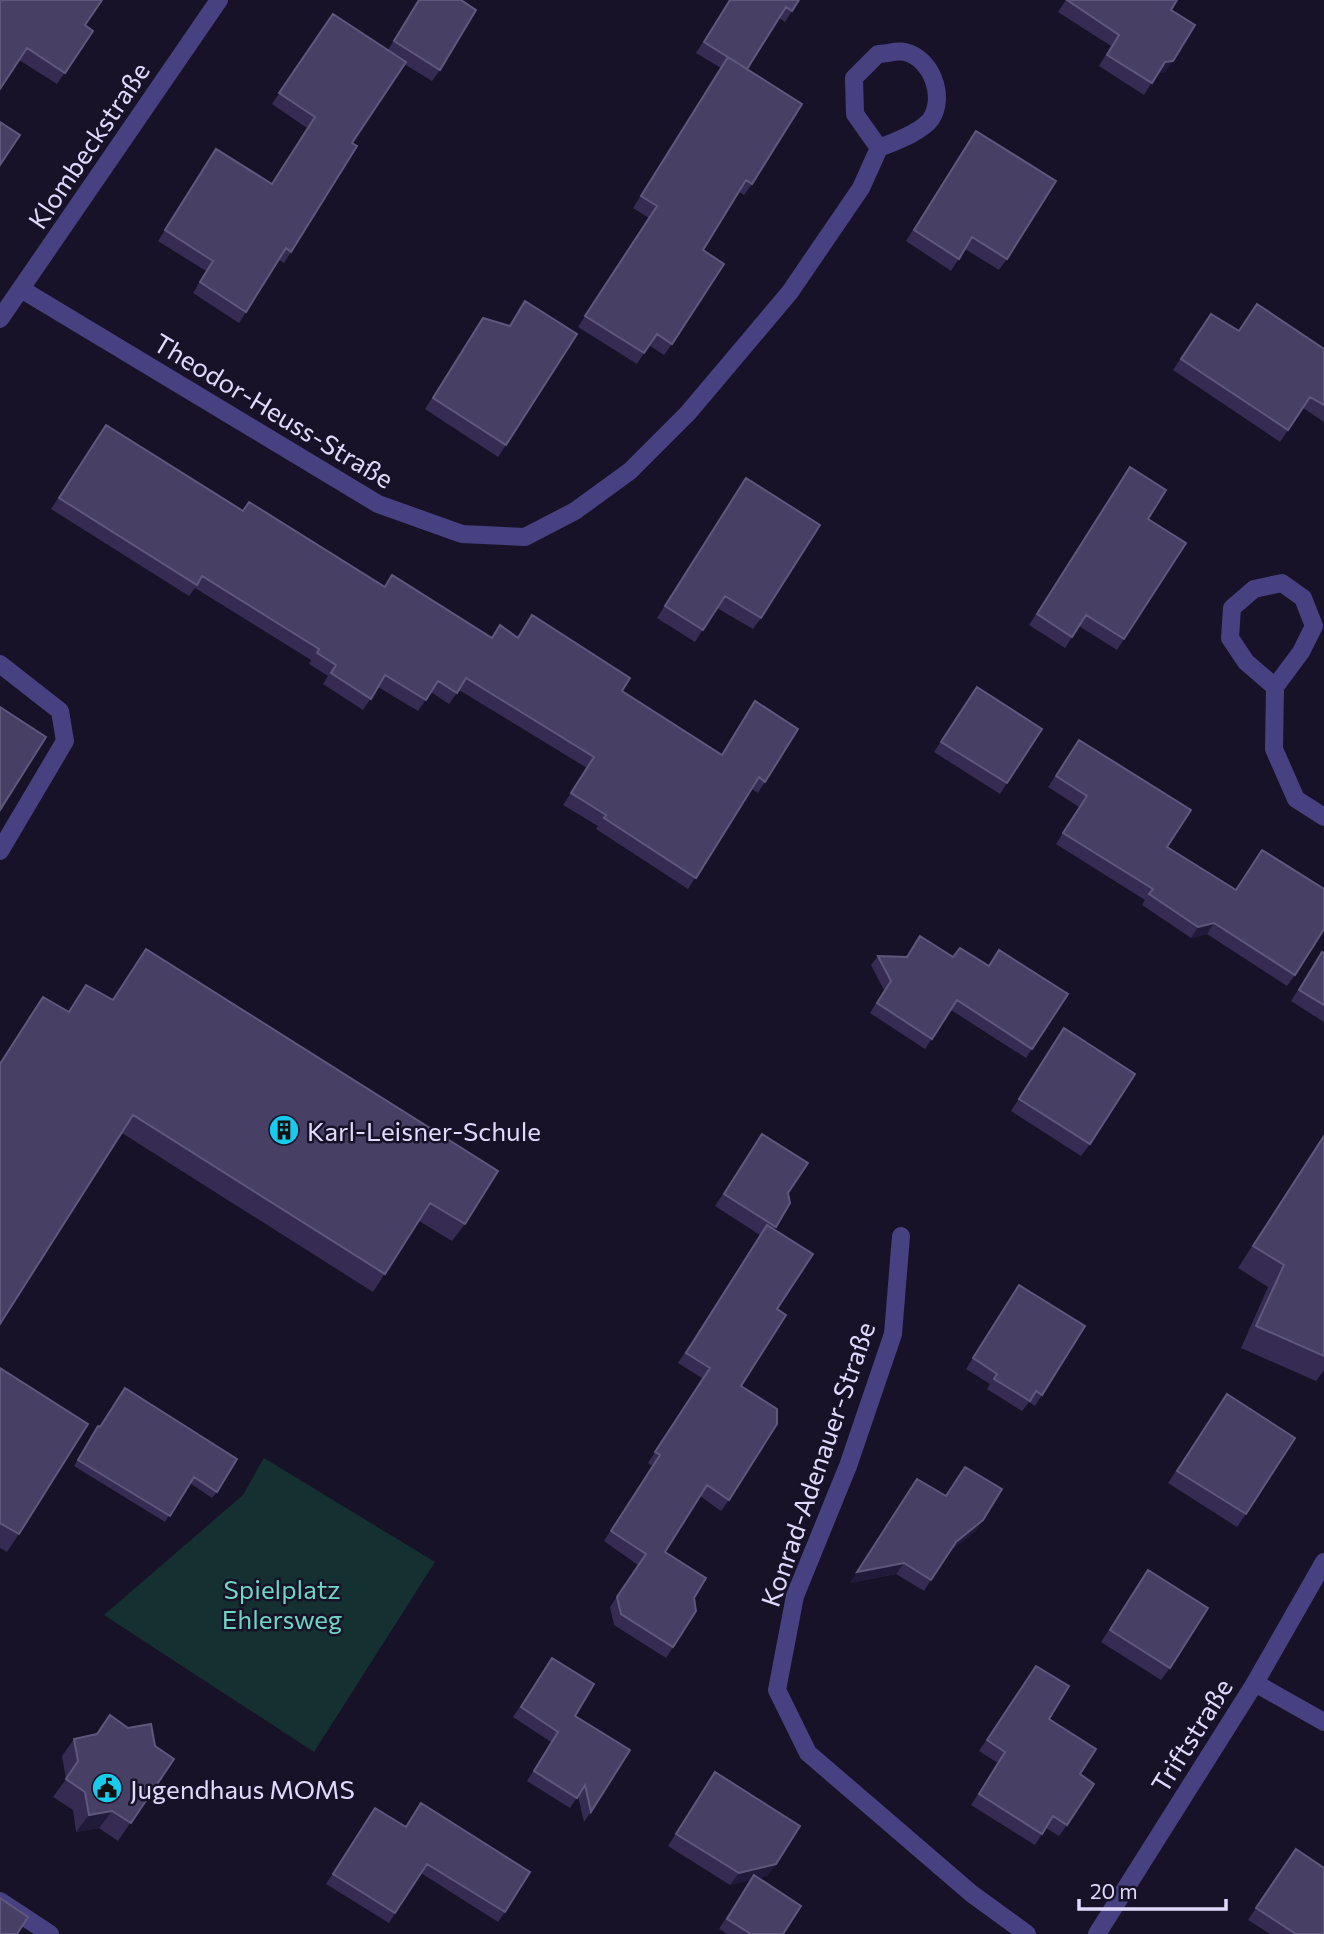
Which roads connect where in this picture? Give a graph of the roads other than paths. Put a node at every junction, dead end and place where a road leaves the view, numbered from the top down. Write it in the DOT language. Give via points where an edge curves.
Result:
graph roads {
  1 [pos="219,0"];
  2 [pos="879,148"];
  3 [pos="21,289"];
  4 [pos="0,319"];
  5 [pos="0,664"];
  6 [pos="1275,687"];
  7 [pos="1324,817"];
  8 [pos="0,851"];
  9 [pos="901,1236"];
  10 [pos="1324,1562"];
  11 [pos="1255,1682"];
  12 [pos="1324,1722"];
  13 [pos="0,1901"];
  14 [pos="50,1934"];
  15 [pos="1027,1934"];
  16 [pos="1097,1934"];
  1 -- 3 [label="street, Klombeckstraße"];
  2 -- 2 [label="street" via="908,136 931,119 938,92 928,66 905,52 878,54 854,78 855,114"];
  2 -- 3 [label="street, Theodor-Heuss-Straße" via="861,188 789,292 688,413 630,471 575,511 525,537 462,534 378,504"];
  3 -- 4 [label="street, Klombeckstraße"];
  5 -- 8 [label="street" via="60,711 65,741"];
  6 -- 6 [label="street" via="1314,626 1303,598 1282,583 1254,589 1232,608 1230,638 1246,662"];
  6 -- 7 [label="street" via="1274,749 1296,799"];
  9 -- 15 [label="street, Konrad-Adenauer-Straße" via="893,1334 848,1466 795,1596 777,1690 808,1753 972,1894"];
  10 -- 11 [label="street, Triftstraße"];
  11 -- 12 [label="street"];
  11 -- 16 [label="street, Triftstraße"];
  13 -- 14 [label="street"];
}
